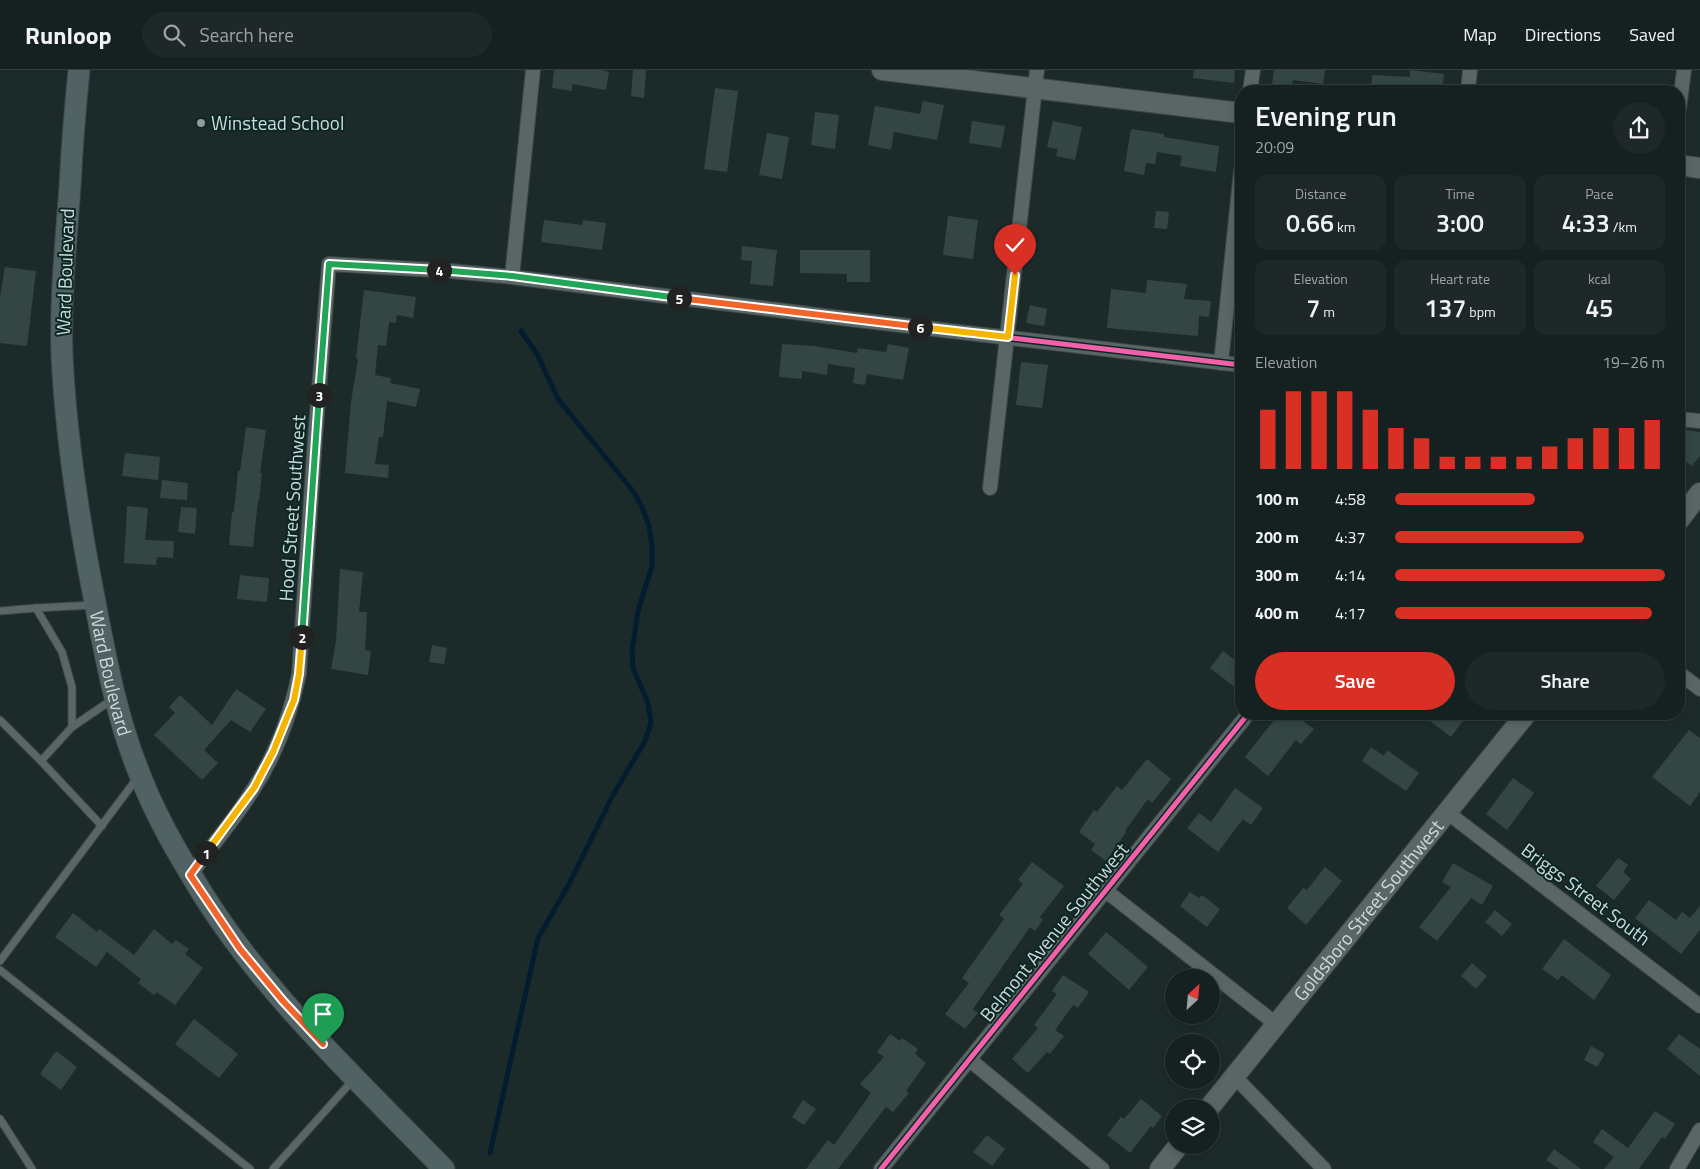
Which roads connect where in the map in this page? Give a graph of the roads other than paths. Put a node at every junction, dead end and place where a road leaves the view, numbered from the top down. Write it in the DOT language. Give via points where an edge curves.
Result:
graph roads {
  1 [pos="79,70"];
  2 [pos="533,70"];
  3 [pos="882,70"];
  4 [pos="1253,70"];
  5 [pos="1470,70"];
  6 [pos="1684,70"];
  7 [pos="1036,79"];
  8 [pos="1251,85"];
  9 [pos="1469,85"];
  10 [pos="1682,85"];
  11 [pos="1235,112"];
  12 [pos="1685,166"];
  13 [pos="1700,168"];
  14 [pos="1235,225"];
  15 [pos="512,276"];
  16 [pos="1008,337"];
  17 [pos="1220,363"];
  18 [pos="1235,364"];
  19 [pos="1685,419"];
  20 [pos="1700,421"];
  21 [pos="990,488"];
  22 [pos="1700,493"];
  23 [pos="1685,512"];
  24 [pos="95,605"];
  25 [pos="36,608"];
  26 [pos="0,611"];
  27 [pos="1685,678"];
  28 [pos="1700,690"];
  29 [pos="115,697"];
  30 [pos="0,720"];
  31 [pos="1243,720"];
  32 [pos="1521,720"];
  33 [pos="72,726"];
  34 [pos="41,761"];
  35 [pos="140,775"];
  36 [pos="1448,813"];
  37 [pos="102,826"];
  38 [pos="190,875"];
  39 [pos="1106,891"];
  40 [pos="0,961"];
  41 [pos="0,970"];
  42 [pos="1700,1006"];
  43 [pos="1276,1024"];
  44 [pos="970,1060"];
  45 [pos="1234,1076"];
  46 [pos="355,1077"];
  47 [pos="1216,1099"];
  48 [pos="0,1119"];
  49 [pos="1700,1130"];
  50 [pos="1172,1154"];
  51 [pos="32,1169"];
  52 [pos="250,1169"];
  53 [pos="273,1169"];
  54 [pos="444,1169"];
  55 [pos="881,1169"];
  56 [pos="1102,1169"];
  57 [pos="1160,1169"];
  58 [pos="1324,1169"];
  59 [pos="1677,1169"];
  1 -- 24 [label="main road, Ward Boulevard" via="65,237 62,357 72,465"];
  2 -- 15 [label="street"];
  3 -- 7 [label="street"];
  4 -- 8 [label="street"];
  5 -- 9 [label="street"];
  6 -- 10 [label="street"];
  7 -- 11 [label="street"];
  7 -- 16 [label="street"];
  12 -- 13 [label="street"];
  14 -- 17 [label="street"];
  15 -- 16 [label="street"];
  15 -- 38 [label="street, Hood Street Southwest" via="329,264 299,674 294,700 254,788"];
  16 -- 17 [label="street"];
  16 -- 21 [label="street"];
  17 -- 18 [label="street"];
  19 -- 20 [label="street"];
  22 -- 23 [label="street"];
  24 -- 25 [label="lane"];
  24 -- 29 [label="main road, Ward Boulevard"];
  25 -- 26 [label="lane"];
  25 -- 33 [label="lane" via="62,652 72,686"];
  27 -- 28 [label="street"];
  29 -- 33 [label="lane"];
  29 -- 35 [label="main road, Ward Boulevard"];
  30 -- 34 [label="lane"];
  31 -- 39 [label="street, Belmont Avenue Southwest"];
  32 -- 36 [label="street, Goldsboro Street Southwest"];
  33 -- 34 [label="lane"];
  34 -- 37 [label="lane"];
  35 -- 37 [label="lane"];
  35 -- 38 [label="main road, Ward Boulevard"];
  36 -- 42 [label="street, Briggs Street South"];
  36 -- 43 [label="street, Goldsboro Street Southwest"];
  37 -- 40 [label="lane"];
  38 -- 46 [label="main road, Ward Boulevard" via="240,949 283,1001"];
  39 -- 43 [label="street"];
  39 -- 44 [label="street, Belmont Avenue Southwest"];
  41 -- 52 [label="lane"];
  43 -- 45 [label="street, Goldsboro Street Southwest"];
  44 -- 55 [label="street, Belmont Avenue Southwest"];
  44 -- 56 [label="street"];
  45 -- 47 [label="street, Goldsboro Street Southwest"];
  45 -- 58 [label="street"];
  46 -- 53 [label="lane"];
  46 -- 54 [label="main road, Ward Boulevard"];
  48 -- 51 [label="lane"];
  49 -- 59 [label="street"];
  50 -- 57 [label="street"];
}
